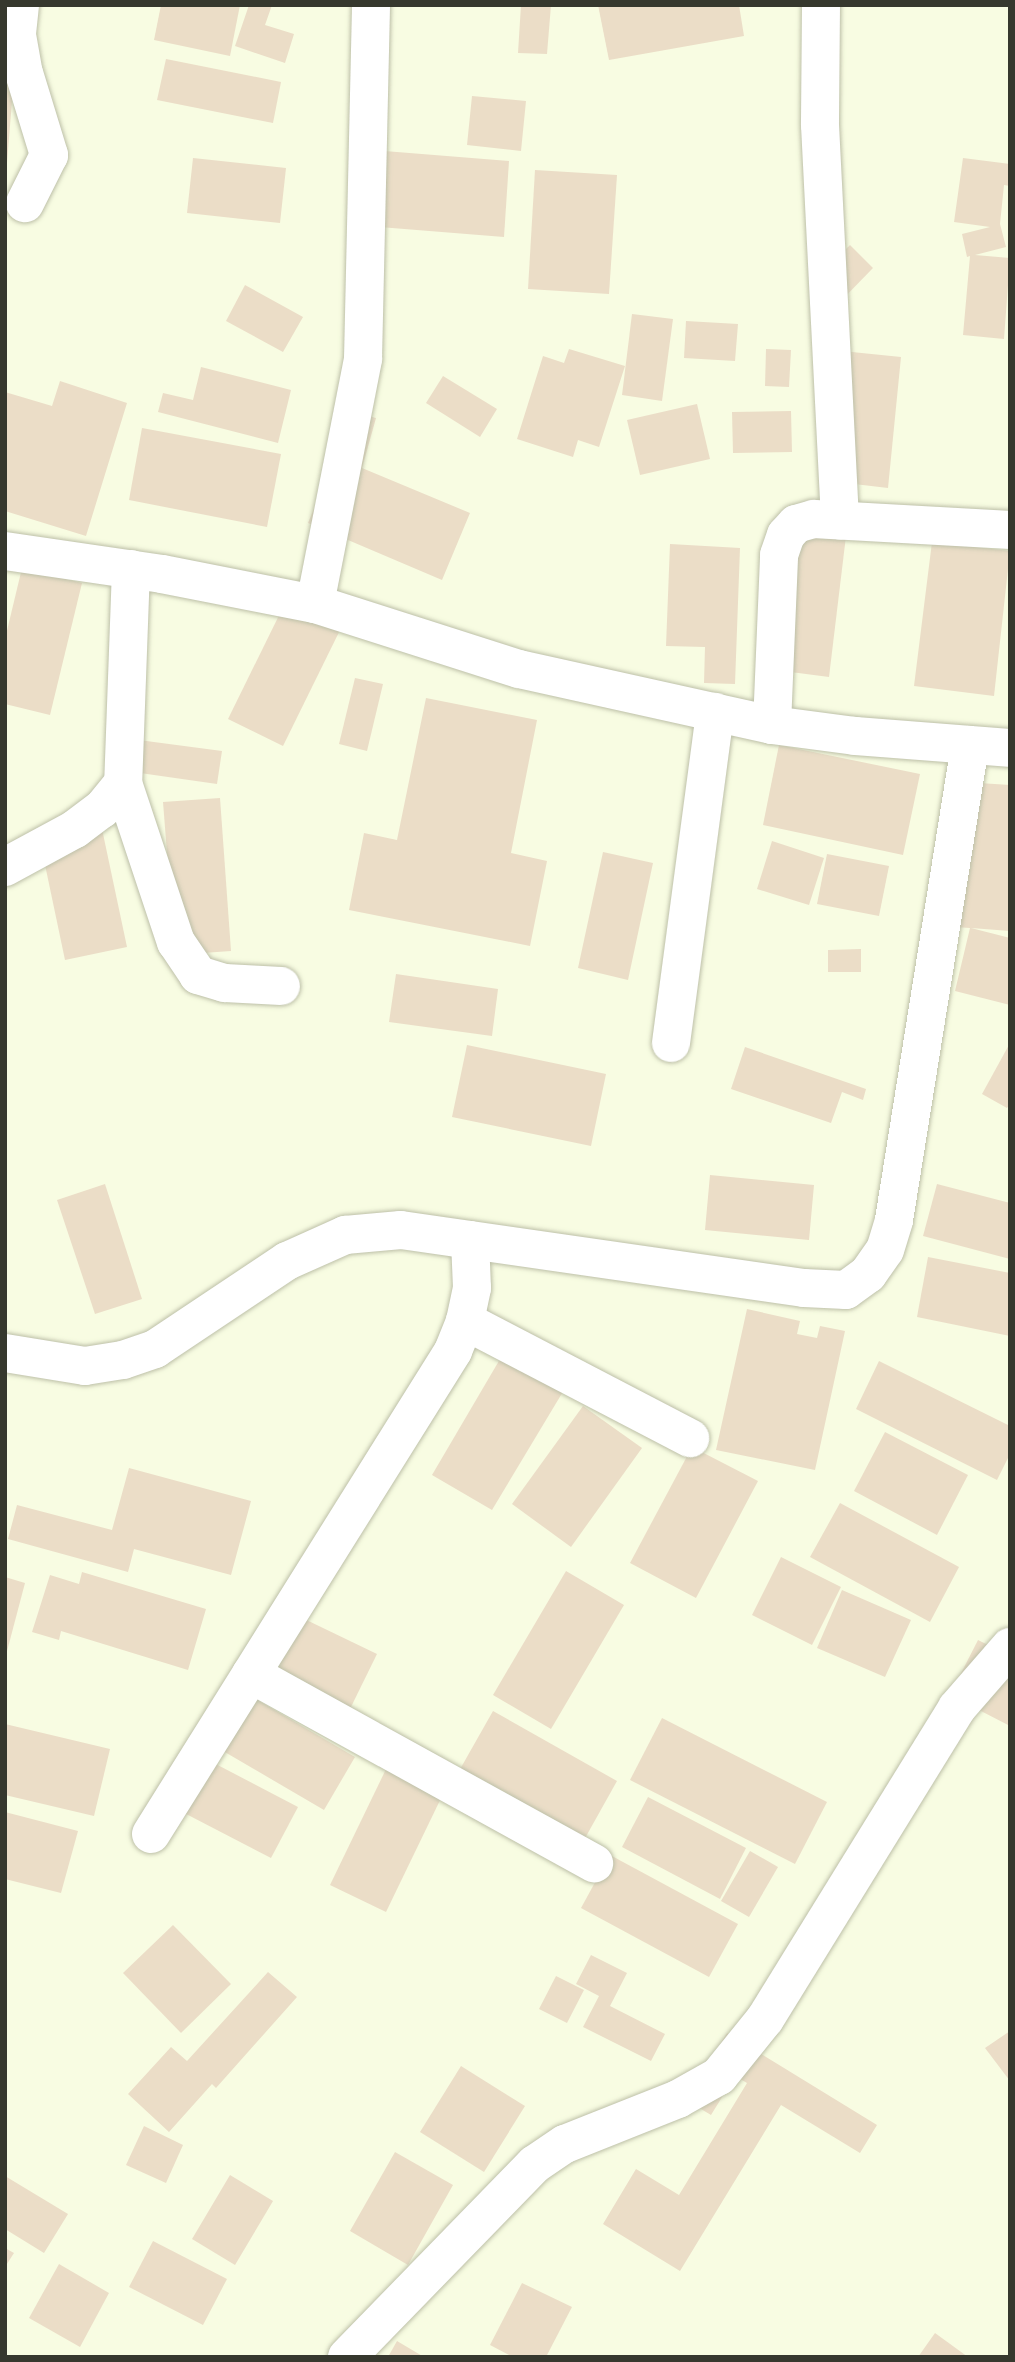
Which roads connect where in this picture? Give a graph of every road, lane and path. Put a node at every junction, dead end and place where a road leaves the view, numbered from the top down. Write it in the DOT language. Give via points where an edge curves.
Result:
graph roads {
  1 [pos="20,5"];
  2 [pos="371,5"];
  3 [pos="821,5"];
  4 [pos="25,203"];
  5 [pos="840,520"];
  6 [pos="1010,530"];
  7 [pos="5,551"];
  8 [pos="131,569"];
  9 [pos="315,604"];
  10 [pos="715,712"];
  11 [pos="772,725"];
  12 [pos="970,745"];
  13 [pos="1010,748"];
  14 [pos="123,783"];
  15 [pos="5,867"];
  16 [pos="281,986"];
  17 [pos="671,1043"];
  18 [pos="470,1240"];
  19 [pos="465,1321"];
  20 [pos="5,1353"];
  21 [pos="690,1438"];
  22 [pos="1010,1647"];
  23 [pos="251,1674"];
  24 [pos="151,1834"];
  25 [pos="594,1863"];
  26 [pos="347,2357"];
  1 -- 4 [label="street" via="17,35 24,73 50,155"];
  2 -- 9 [label="street" via="363,359"];
  3 -- 5 [label="street" via="820,125"];
  5 -- 6 [label="street"];
  5 -- 11 [label="street" via="796,524 779,555"];
  7 -- 8 [label="street"];
  8 -- 9 [label="street"];
  8 -- 14 [label="street"];
  9 -- 10 [label="street" via="519,669"];
  10 -- 11 [label="street"];
  10 -- 17 [label="street"];
  11 -- 12 [label="street"];
  12 -- 13 [label="street"];
  12 -- 18 [label="street" via="894,1220 885,1250 868,1274 846,1290 804,1287"];
  14 -- 15 [label="street" via="102,809 75,829"];
  14 -- 16 [label="street" via="176,942 198,975 225,983"];
  18 -- 19 [label="street" via="472,1288"];
  18 -- 20 [label="street" via="401,1230 345,1235 287,1261 155,1349 123,1360 85,1366"];
  19 -- 21 [label="street"];
  19 -- 23 [label="street" via="453,1351"];
  22 -- 26 [label="street" via="957,1708 765,2019 719,2076 678,2099 565,2144 535,2164"];
  23 -- 24 [label="street"];
  23 -- 25 [label="street"];
}
